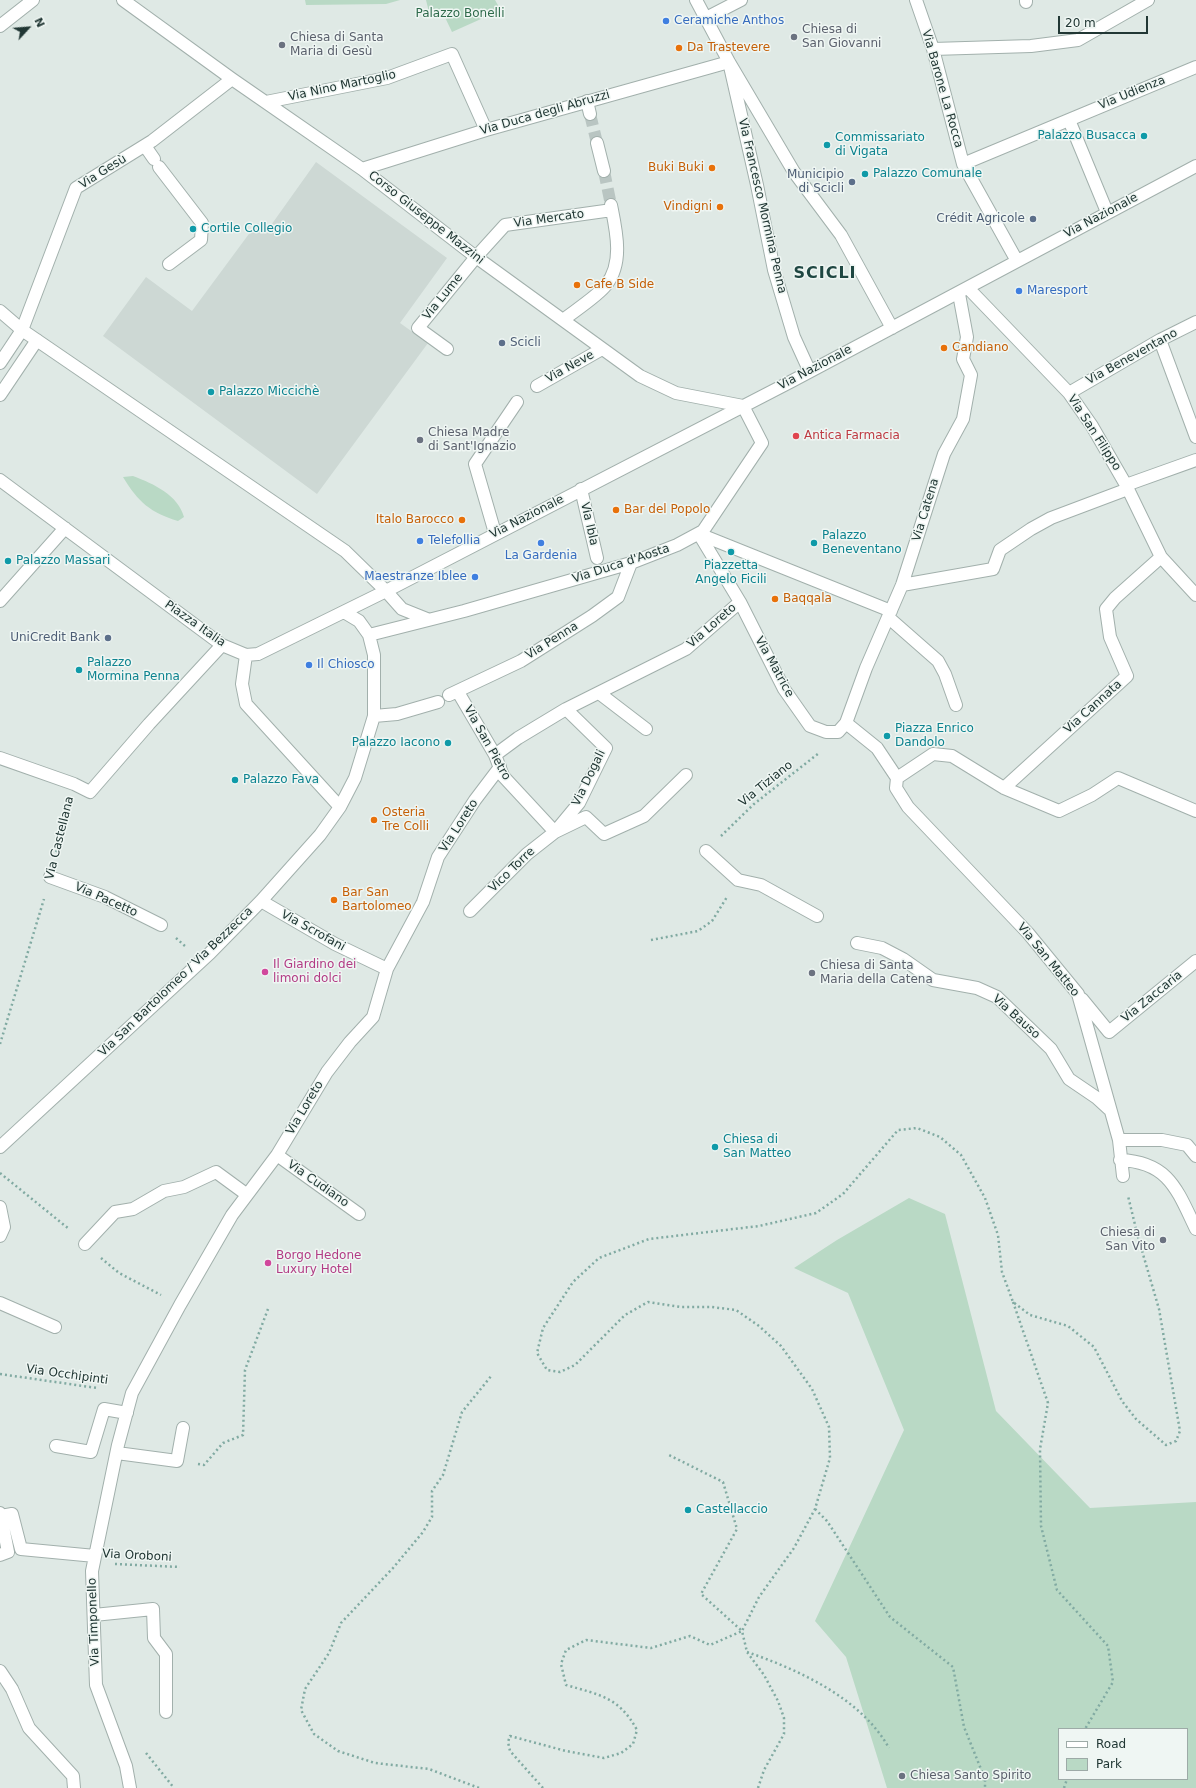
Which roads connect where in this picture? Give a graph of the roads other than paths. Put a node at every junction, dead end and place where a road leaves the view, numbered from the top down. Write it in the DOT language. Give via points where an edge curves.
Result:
graph roads {
  1 [pos="33,0"];
  2 [pos="123,0"];
  3 [pos="696,0"];
  4 [pos="740,0"];
  5 [pos="916,0"];
  6 [pos="1148,0"];
  7 [pos="1133,4"];
  8 [pos="706,18"];
  9 [pos="0,26"];
  10 [pos="933,49"];
  11 [pos="729,62"];
  12 [pos="1196,67"];
  13 [pos="232,79"];
  14 [pos="587,101"];
  15 [pos="266,102"];
  16 [pos="590,114"];
  17 [pos="1068,120"];
  18 [pos="486,130"];
  19 [pos="597,143"];
  20 [pos="145,146"];
  21 [pos="964,164"];
  22 [pos="1196,166"];
  23 [pos="362,168"];
  24 [pos="604,171"];
  25 [pos="1107,212"];
  26 [pos="476,257"];
  27 [pos="1017,261"];
  28 [pos="169,264"];
  29 [pos="963,291"];
  30 [pos="0,311"];
  31 [pos="563,320"];
  32 [pos="1196,322"];
  33 [pos="892,328"];
  34 [pos="22,330"];
  35 [pos="36,340"];
  36 [pos="1160,340"];
  37 [pos="447,349"];
  38 [pos="602,349"];
  39 [pos="0,363"];
  40 [pos="809,370"];
  41 [pos="537,386"];
  42 [pos="1068,393"];
  43 [pos="0,395"];
  44 [pos="517,402"];
  45 [pos="743,406"];
  46 [pos="1196,437"];
  47 [pos="1196,460"];
  48 [pos="0,480"];
  49 [pos="1127,487"];
  50 [pos="581,489"];
  51 [pos="65,528"];
  52 [pos="495,533"];
  53 [pos="699,534"];
  54 [pos="1161,557"];
  55 [pos="597,558"];
  56 [pos="631,563"];
  57 [pos="902,585"];
  58 [pos="386,591"];
  59 [pos="1196,595"];
  60 [pos="0,601"];
  61 [pos="740,602"];
  62 [pos="344,612"];
  63 [pos="890,614"];
  64 [pos="427,620"];
  65 [pos="369,635"];
  66 [pos="222,645"];
  67 [pos="246,655"];
  68 [pos="454,693"];
  69 [pos="599,693"];
  70 [pos="438,702"];
  71 [pos="956,705"];
  72 [pos="566,709"];
  73 [pos="374,716"];
  74 [pos="842,728"];
  75 [pos="646,729"];
  76 [pos="495,755"];
  77 [pos="0,758"];
  78 [pos="500,767"];
  79 [pos="686,775"];
  80 [pos="897,778"];
  81 [pos="1004,788"];
  82 [pos="340,806"];
  83 [pos="1196,811"];
  84 [pos="555,832"];
  85 [pos="706,851"];
  86 [pos="50,877"];
  87 [pos="261,901"];
  88 [pos="470,911"];
  89 [pos="817,916"];
  90 [pos="161,925"];
  91 [pos="857,943"];
  92 [pos="1196,961"];
  93 [pos="387,969"];
  94 [pos="1078,994"];
  95 [pos="1109,1109"];
  96 [pos="1119,1140"];
  97 [pos="0,1147"];
  98 [pos="277,1155"];
  99 [pos="1196,1156"];
  100 [pos="1120,1160"];
  101 [pos="1123,1176"];
  102 [pos="246,1194"];
  103 [pos="0,1207"];
  104 [pos="359,1214"];
  105 [pos="1196,1229"];
  106 [pos="0,1236"];
  107 [pos="85,1244"];
  108 [pos="0,1303"];
  109 [pos="55,1327"];
  110 [pos="127,1414"];
  111 [pos="183,1428"];
  112 [pos="56,1446"];
  113 [pos="117,1453"];
  114 [pos="0,1515"];
  115 [pos="0,1555"];
  116 [pos="95,1560"];
  117 [pos="94,1615"];
  118 [pos="1,1672"];
  119 [pos="166,1712"];
  120 [pos="74,1788"];
  121 [pos="130,1788"];
  1 -- 9 [label="street"];
  2 -- 13 [label="street, Corso Giuseppe Mazzini"];
  3 -- 8 [label="street, Via Francesco Mormina Penna"];
  4 -- 8 [label="street"];
  5 -- 10 [label="street, Via Barone La Rocca"];
  6 -- 7 [label="street"];
  7 -- 10 [label="street" via="1078,40 1031,46"];
  8 -- 11 [label="street, Via Francesco Mormina Penna"];
  10 -- 21 [label="street, Via Barone La Rocca"];
  11 -- 14 [label="street, Via Duca degli Abruzzi"];
  11 -- 33 [label="street, Via Francesco Mormina Penna" via="794,172 841,235"];
  11 -- 40 [label="street, Via Francesco Mormina Penna" via="774,270 794,337"];
  12 -- 17 [label="street, Via Udienza"];
  13 -- 15 [label="street, Corso Giuseppe Mazzini"];
  13 -- 20 [label="street, Via Gesù"];
  14 -- 16 [label="street"];
  14 -- 18 [label="street, Via Duca degli Abruzzi"];
  15 -- 18 [label="street, Via Nino Martoglio" via="387,78 452,54"];
  15 -- 23 [label="street, Corso Giuseppe Mazzini"];
  17 -- 21 [label="street, Via Udienza"];
  17 -- 25 [label="street"];
  18 -- 23 [label="street, Via Duca degli Abruzzi"];
  19 -- 24 [label="street"];
  20 -- 28 [label="street" via="202,223 201,240"];
  20 -- 34 [label="street, Via Gesù" via="76,188"];
  21 -- 27 [label="street, Via Barone La Rocca"];
  22 -- 25 [label="street, Via Nazionale"];
  23 -- 26 [label="street, Corso Giuseppe Mazzini"];
  25 -- 27 [label="street, Via Nazionale"];
  26 -- 31 [label="street, Corso Giuseppe Mazzini"];
  26 -- 31 [label="street, Via Mercato" via="505,225 612,208 617,250 616,266 606,286"];
  26 -- 37 [label="street, Via Lume" via="418,328"];
  27 -- 29 [label="street, Via Nazionale"];
  29 -- 33 [label="street, Via Nazionale"];
  29 -- 42 [label="street, Via San Filippo"];
  29 -- 57 [label="street, Via Catena" via="967,337 963,359 971,375 963,419 944,454"];
  30 -- 34 [label="street"];
  31 -- 38 [label="street, Corso Giuseppe Mazzini"];
  32 -- 36 [label="street, Via Beneventano"];
  33 -- 40 [label="street, Via Nazionale"];
  34 -- 35 [label="street"];
  34 -- 39 [label="street, Via Gesù"];
  35 -- 43 [label="street"];
  35 -- 58 [label="street" via="345,551"];
  36 -- 42 [label="street, Via Beneventano"];
  36 -- 46 [label="street"];
  38 -- 41 [label="street, Via Neve"];
  38 -- 45 [label="street, Corso Giuseppe Mazzini" via="640,376 676,393"];
  40 -- 45 [label="street, Via Nazionale"];
  42 -- 49 [label="street, Via San Filippo" via="1092,426"];
  44 -- 52 [label="street" via="475,464"];
  45 -- 50 [label="street, Via Nazionale"];
  45 -- 53 [label="street, Via Duca d'Aosta" via="762,443"];
  47 -- 49 [label="street"];
  48 -- 51 [label="street, Piazza Italia"];
  49 -- 54 [label="street, Via San Filippo"];
  49 -- 57 [label="street" via="1051,518 1031,529 1000,550 993,568"];
  50 -- 52 [label="street, Via Nazionale"];
  50 -- 55 [label="street, Via Ibla"];
  51 -- 60 [label="street"];
  51 -- 66 [label="street, Piazza Italia"];
  52 -- 58 [label="street, Via Nazionale"];
  53 -- 56 [label="street, Via Duca d'Aosta"];
  53 -- 61 [label="street, Via Matrice"];
  53 -- 63 [label="street" via="795,572"];
  54 -- 59 [label="street, Via San Filippo"];
  54 -- 81 [label="street, Via Cannata" via="1106,609 1110,637 1127,676"];
  56 -- 64 [label="street, Via Duca d'Aosta"];
  56 -- 68 [label="street, Via Penna" via="618,597 521,661"];
  57 -- 63 [label="street, Via Catena"];
  58 -- 62 [label="street"];
  58 -- 64 [label="street" via="402,609"];
  61 -- 69 [label="street, Via Loreto" via="686,649 612,684"];
  61 -- 74 [label="street, Via Matrice" via="784,689 810,726 826,732"];
  62 -- 65 [label="street" via="359,621"];
  62 -- 67 [label="street" via="258,654"];
  63 -- 71 [label="street" via="938,662"];
  63 -- 74 [label="street, Via Catena"];
  64 -- 65 [label="street, Via Duca d'Aosta"];
  65 -- 73 [label="street, Via San Bartolomeo / Via Bezzecca" via="374,655"];
  66 -- 67 [label="street, Piazza Italia"];
  66 -- 77 [label="street, Via Castellana" via="90,792"];
  67 -- 82 [label="street" via="242,684 246,704"];
  68 -- 76 [label="street, Via San Pietro"];
  69 -- 72 [label="street, Via Loreto"];
  69 -- 75 [label="street"];
  70 -- 73 [label="street" via="397,714"];
  72 -- 76 [label="street, Via Loreto"];
  72 -- 84 [label="street, Via Dogali" via="606,748 579,803"];
  73 -- 82 [label="street, Via San Bartolomeo / Via Bezzecca" via="355,778"];
  74 -- 80 [label="street" via="877,748"];
  76 -- 78 [label="street, Via San Pietro"];
  78 -- 84 [label="street, Via San Pietro" via="503,776"];
  78 -- 93 [label="street, Via Loreto" via="438,857 423,902"];
  79 -- 84 [label="street" via="644,816 604,834 586,817"];
  80 -- 81 [label="street" via="933,754 952,756"];
  80 -- 94 [label="street, Via San Matteo" via="896,788 908,807 1028,933"];
  81 -- 83 [label="street" via="1059,811 1092,796 1118,778"];
  82 -- 87 [label="street, Via San Bartolomeo / Via Bezzecca" via="320,835"];
  84 -- 88 [label="street, Vico Torre" via="527,854"];
  85 -- 89 [label="street" via="738,880 760,885"];
  86 -- 90 [label="street, Via Pacetto" via="105,897"];
  87 -- 93 [label="street, Via Scrofani" via="335,944"];
  87 -- 97 [label="street, Via San Bartolomeo / Via Bezzecca" via="202,960"];
  91 -- 95 [label="street, Via Bauso" via="882,948 933,980 977,988 997,997 1051,1049 1069,1079 1098,1098"];
  92 -- 94 [label="street, Via Zaccaria" via="1109,1032"];
  93 -- 98 [label="street, Via Loreto" via="373,1017 327,1072"];
  94 -- 95 [label="street, Via San Matteo"];
  95 -- 96 [label="street, Via San Matteo"];
  96 -- 99 [label="street" via="1162,1140 1187,1145"];
  96 -- 100 [label="street, Via San Matteo"];
  98 -- 102 [label="street, Via Loreto"];
  98 -- 104 [label="street, Via Cudiano"];
  100 -- 101 [label="street, Via San Matteo"];
  100 -- 105 [label="street" via="1135,1161 1156,1170 1173,1182"];
  102 -- 107 [label="street" via="216,1172 184,1188 164,1191 133,1209 115,1212"];
  102 -- 110 [label="street, Via Loreto" via="180,1305 132,1393"];
  103 -- 106 [label="street" via="4,1227"];
  108 -- 109 [label="street"];
  110 -- 112 [label="street" via="104,1409 91,1452"];
  110 -- 113 [label="street, Via Loreto"];
  111 -- 113 [label="street" via="177,1462"];
  113 -- 116 [label="street, Via Timponello"];
  114 -- 115 [label="street" via="8,1552"];
  114 -- 116 [label="street" via="12,1514 21,1549"];
  116 -- 117 [label="street, Via Timponello" via="92,1571"];
  117 -- 119 [label="street" via="153,1609 154,1638 166,1654"];
  117 -- 121 [label="street, Via Timponello" via="96,1685 126,1766"];
  118 -- 120 [label="street" via="12,1689 29,1728 73,1776"];
}
